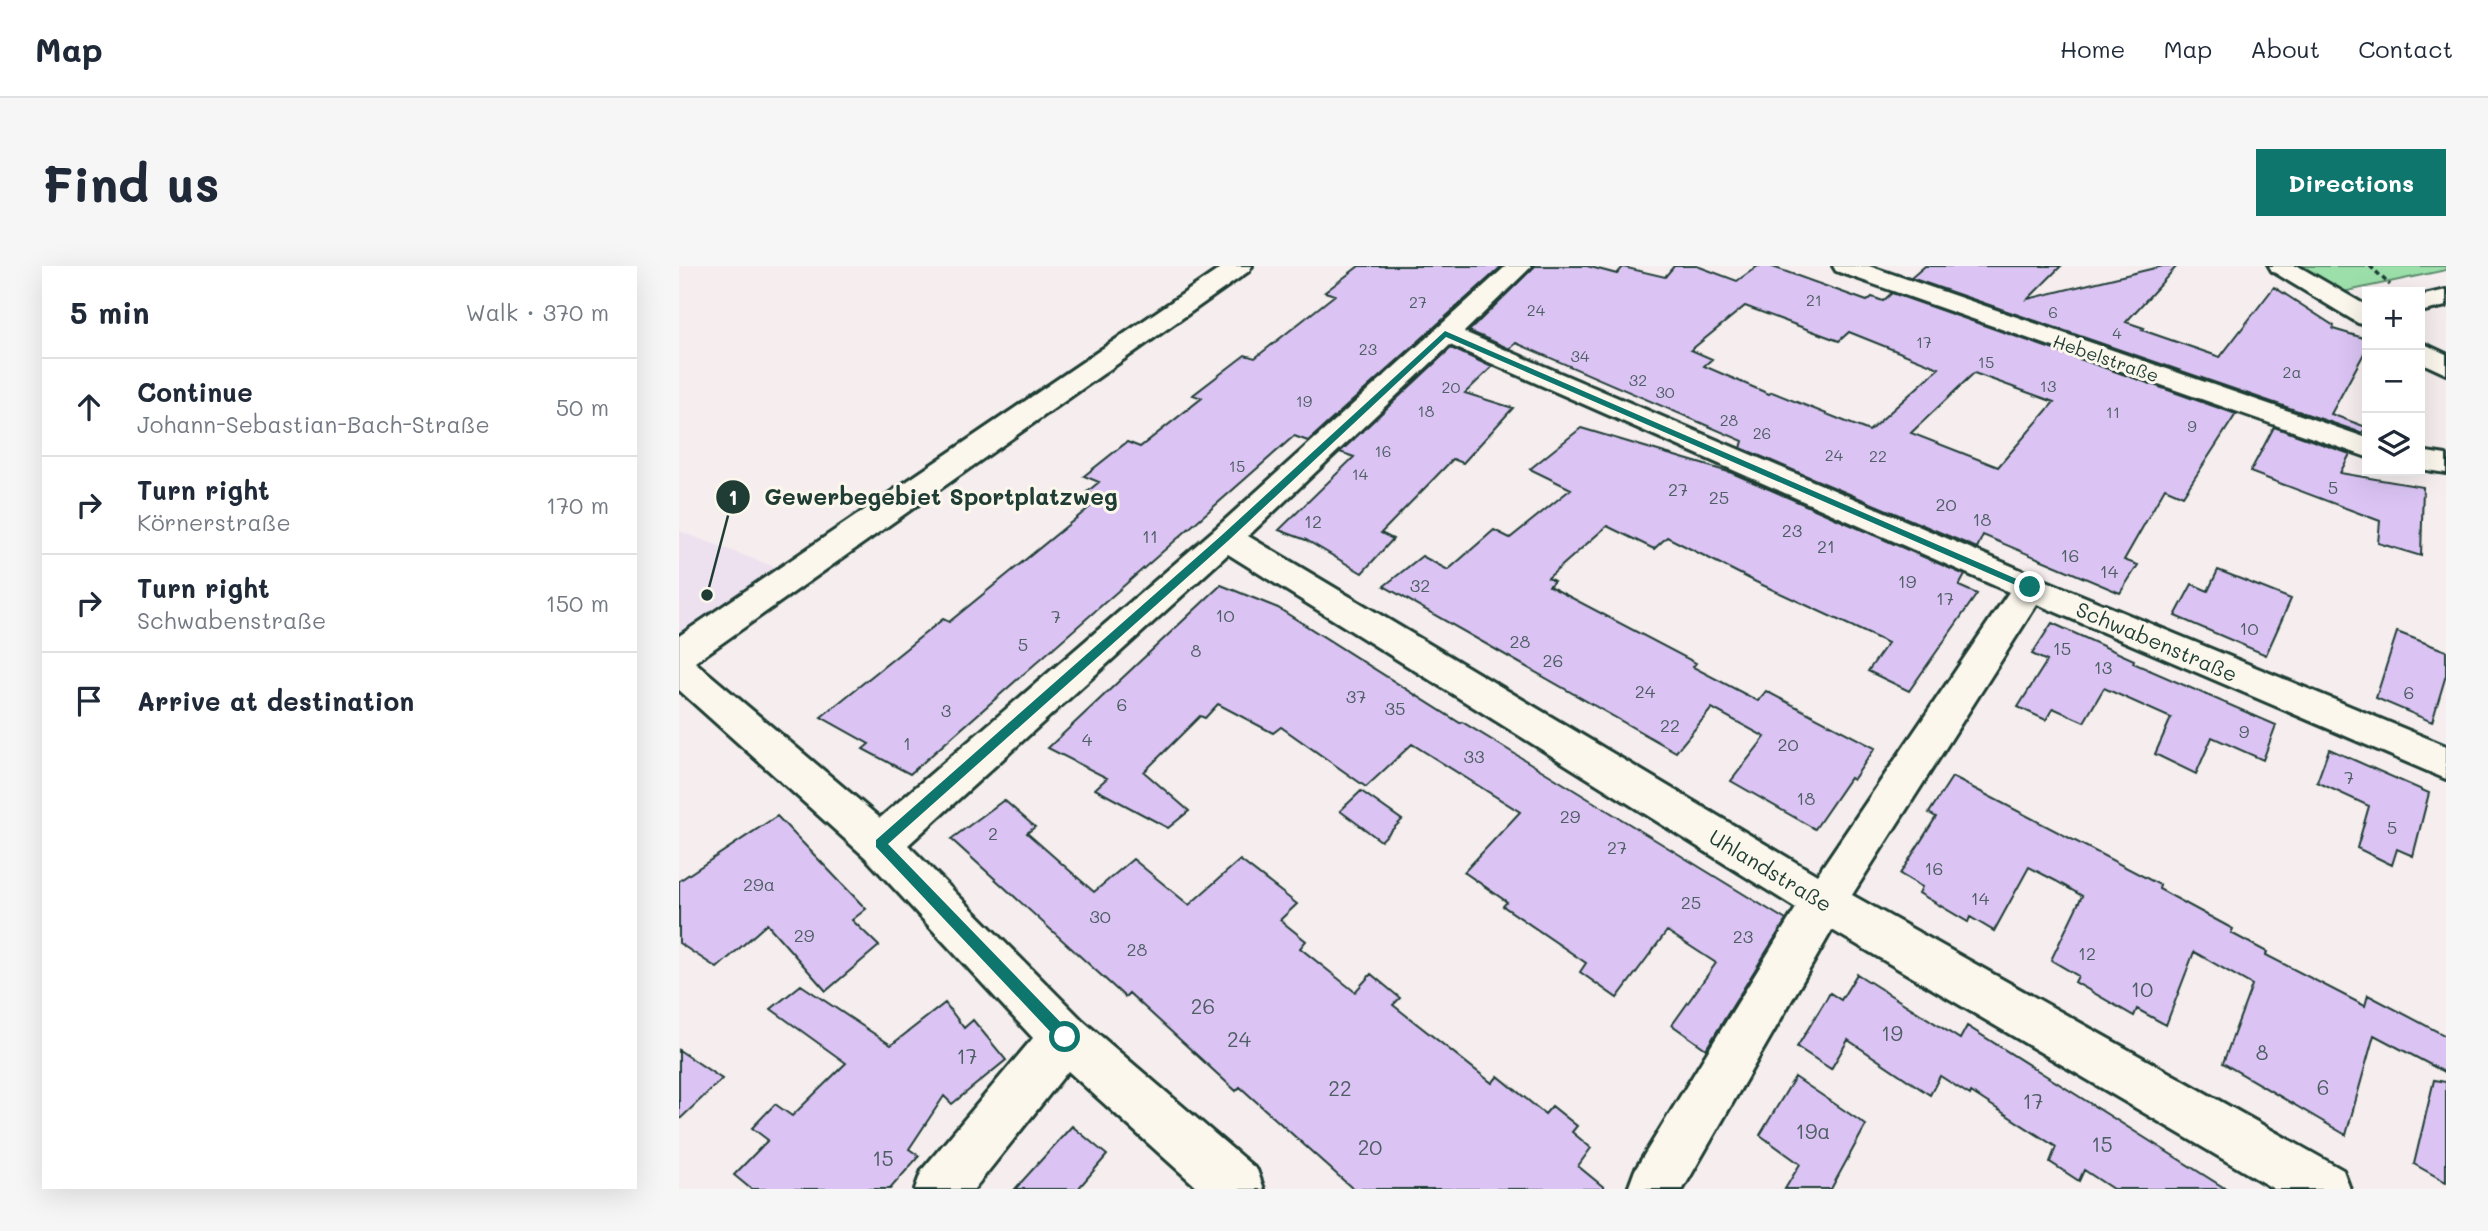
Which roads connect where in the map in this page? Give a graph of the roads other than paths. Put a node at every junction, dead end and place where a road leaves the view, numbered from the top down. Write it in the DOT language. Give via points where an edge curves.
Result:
graph roads {
  1 [pos="1240,266"];
  2 [pos="1520,266"];
  3 [pos="1845,266"];
  4 [pos="2281,266"];
  5 [pos="2446,298"];
  6 [pos="2425,303"];
  7 [pos="2362,313"];
  8 [pos="1445,333"];
  9 [pos="2425,353"];
  10 [pos="2446,366"];
  11 [pos="2362,446"];
  12 [pos="2425,461"];
  13 [pos="2446,464"];
  14 [pos="1226,538"];
  15 [pos="2030,587"];
  16 [pos="679,654"];
  17 [pos="679,669"];
  18 [pos="2446,763"];
  19 [pos="880,844"];
  20 [pos="1824,902"];
  21 [pos="1065,1037"];
  22 [pos="941,1189"];
  23 [pos="1238,1189"];
  24 [pos="1654,1189"];
  25 [pos="2324,1189"];
  1 -- 16 [label="street"];
  2 -- 8 [label="street"];
  3 -- 11 [label="street, Hebelstraße"];
  4 -- 7 [label="street"];
  5 -- 6 [label="street"];
  8 -- 14 [label="street"];
  8 -- 15 [label="street, Schwabenstraße"];
  9 -- 10 [label="street"];
  12 -- 13 [label="street"];
  14 -- 19 [label="street"];
  14 -- 20 [label="street, Uhlandstraße"];
  15 -- 18 [label="street, Schwabenstraße"];
  15 -- 20 [label="street"];
  17 -- 19 [label="street"];
  19 -- 21 [label="street"];
  20 -- 24 [label="street"];
  20 -- 25 [label="street, Uhlandstraße"];
  21 -- 22 [label="street"];
  21 -- 23 [label="street"];
}
